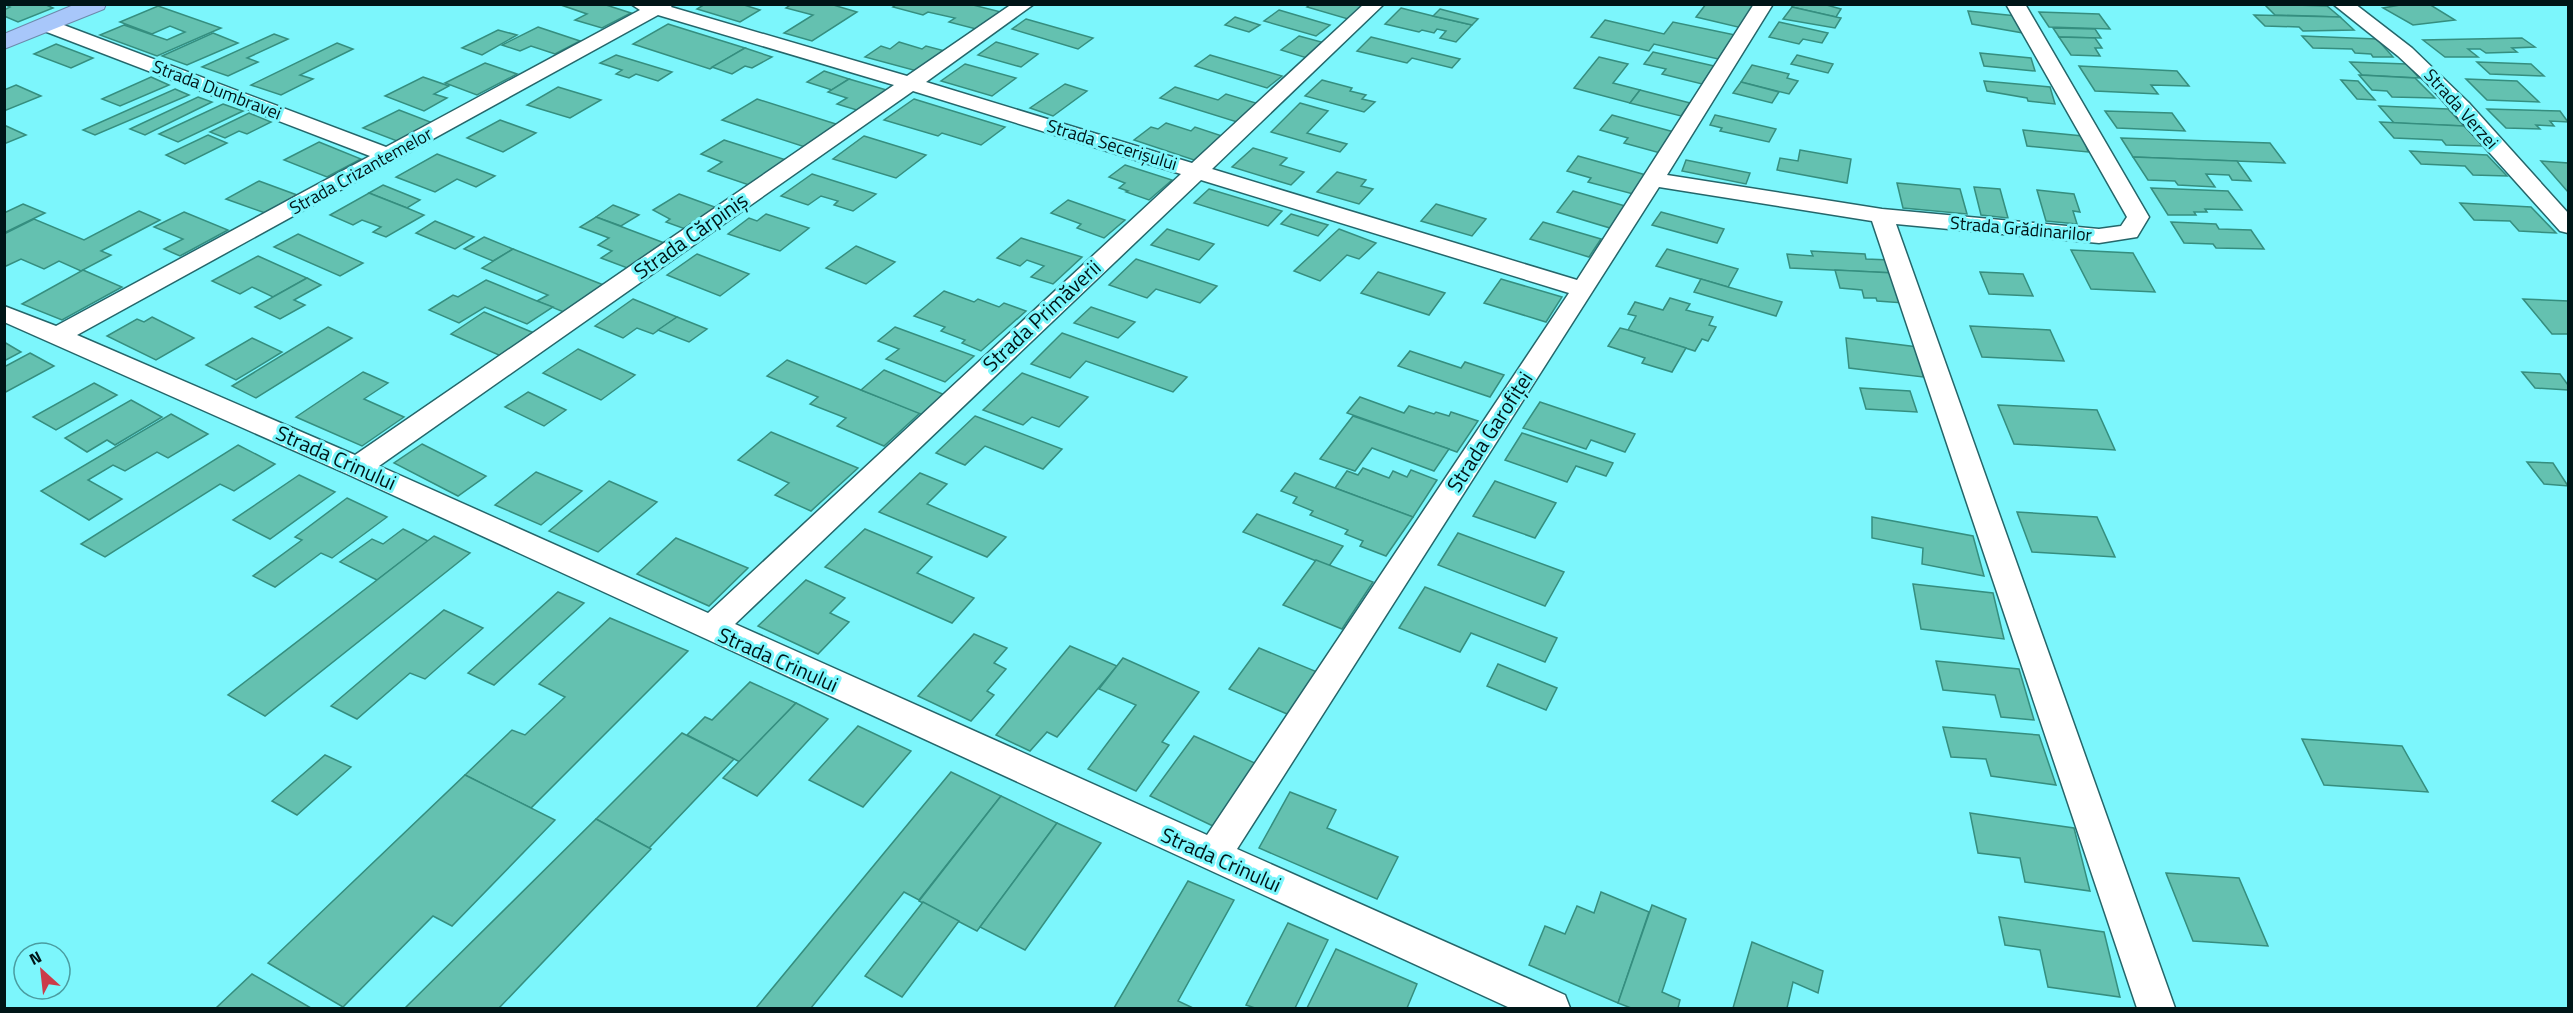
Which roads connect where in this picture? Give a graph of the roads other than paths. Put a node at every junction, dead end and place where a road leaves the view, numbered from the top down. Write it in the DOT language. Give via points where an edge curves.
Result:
graph roads {
  1 [pos="96,4"];
  2 [pos="1025,4"];
  3 [pos="1375,4"];
  4 [pos="1764,4"];
  5 [pos="2014,4"];
  6 [pos="2342,4"];
  7 [pos="653,6"];
  8 [pos="46,25"];
  9 [pos="4,42"];
  10 [pos="912,84"];
  11 [pos="389,156"];
  12 [pos="1196,171"];
  13 [pos="1653,179"];
  14 [pos="1882,216"];
  15 [pos="2568,226"];
  16 [pos="1583,290"];
  17 [pos="4,313"];
  18 [pos="57,336"];
  19 [pos="357,467"];
  20 [pos="710,629"];
  21 [pos="1213,856"];
  22 [pos="1551,1008"];
  23 [pos="2156,1008"];
  1 -- 8 [label="highway"];
  2 -- 10 [label="street, Strada Cărpiniș"];
  3 -- 12 [label="street, Strada Primăverii"];
  4 -- 13 [label="street, Strada Garofiței"];
  5 -- 14 [label="street, Strada Grădinarilor" via="2138,217 2129,232 2099,236"];
  6 -- 15 [label="street, Strada Verzei" via="2378,27 2420,64"];
  7 -- 10 [label="street, Strada Secerișului"];
  7 -- 11 [label="street, Strada Crizantemelor"];
  8 -- 9 [label="highway"];
  8 -- 11 [label="street, Strada Dumbravei"];
  10 -- 12 [label="street, Strada Secerișului"];
  10 -- 19 [label="street, Strada Cărpiniș"];
  11 -- 18 [label="street, Strada Crizantemelor"];
  12 -- 16 [label="street, Strada Secerișului"];
  12 -- 20 [label="street, Strada Primăverii"];
  13 -- 14 [label="street, Strada Grădinarilor"];
  13 -- 16 [label="street, Strada Garofiței"];
  14 -- 23 [label="street"];
  16 -- 21 [label="street, Strada Garofiței"];
  17 -- 18 [label="street, Strada Crinului"];
  18 -- 19 [label="street, Strada Crinului"];
  19 -- 20 [label="street, Strada Crinului"];
  20 -- 21 [label="street, Strada Crinului"];
  21 -- 22 [label="street, Strada Crinului"];
}
